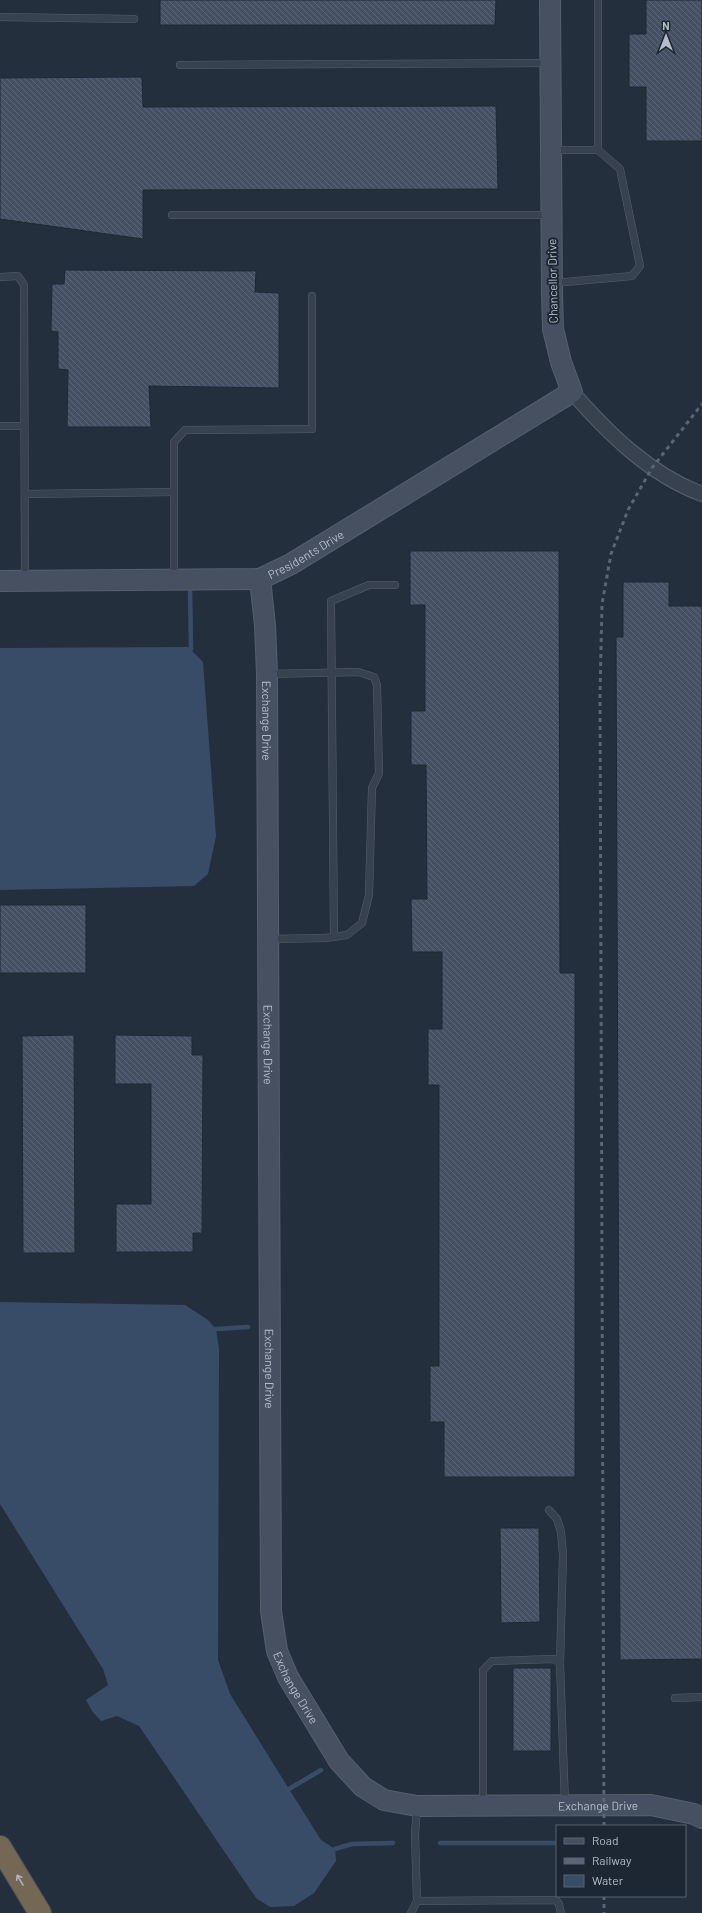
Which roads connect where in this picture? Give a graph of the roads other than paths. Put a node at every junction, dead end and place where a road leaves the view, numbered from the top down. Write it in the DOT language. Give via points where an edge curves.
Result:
graph roads {
  1 [pos="550,0"];
  2 [pos="598,0"];
  3 [pos="0,17"];
  4 [pos="134,19"];
  5 [pos="550,63"];
  6 [pos="180,65"];
  7 [pos="551,150"];
  8 [pos="598,150"];
  9 [pos="172,215"];
  10 [pos="551,215"];
  11 [pos="0,277"];
  12 [pos="552,284"];
  13 [pos="312,296"];
  14 [pos="572,392"];
  15 [pos="0,426"];
  16 [pos="24,426"];
  17 [pos="173,492"];
  18 [pos="25,494"];
  19 [pos="702,494"];
  20 [pos="260,579"];
  21 [pos="174,580"];
  22 [pos="0,581"];
  23 [pos="25,581"];
  24 [pos="395,585"];
  25 [pos="331,673"];
  26 [pos="267,674"];
  27 [pos="334,937"];
  28 [pos="268,939"];
  29 [pos="549,1510"];
  30 [pos="560,1663"];
  31 [pos="702,1697"];
  32 [pos="675,1698"];
  33 [pos="416,1806"];
  34 [pos="483,1806"];
  35 [pos="565,1806"];
  36 [pos="702,1818"];
  37 [pos="0,1847"];
  38 [pos="417,1901"];
  39 [pos="40,1913"];
  40 [pos="411,1913"];
  41 [pos="561,1913"];
  1 -- 5 [label="street, Chancellor Drive"];
  2 -- 8 [label="lane"];
  3 -- 4 [label="lane"];
  5 -- 6 [label="lane"];
  5 -- 7 [label="street, Chancellor Drive"];
  7 -- 8 [label="lane"];
  7 -- 10 [label="street, Chancellor Drive"];
  8 -- 12 [label="lane" via="620,169 640,266 632,276"];
  9 -- 10 [label="lane"];
  10 -- 12 [label="street, Chancellor Drive"];
  11 -- 16 [label="lane" via="18,276 24,285"];
  12 -- 14 [label="street, Chancellor Drive" via="553,329"];
  13 -- 17 [label="lane" via="312,429 185,430 174,442"];
  14 -- 19 [label="street, Chancellor Drive" via="601,425 652,468 684,487"];
  14 -- 20 [label="street, Presidents Drive" via="291,564"];
  15 -- 16 [label="lane"];
  16 -- 18 [label="lane"];
  17 -- 18 [label="lane"];
  17 -- 21 [label="lane"];
  18 -- 23 [label="lane"];
  20 -- 21 [label="street, Presidents Drive"];
  20 -- 26 [label="street, Exchange Drive"];
  21 -- 23 [label="street, Presidents Drive"];
  22 -- 23 [label="street, Presidents Drive"];
  24 -- 25 [label="lane" via="369,585 330,601"];
  25 -- 26 [label="lane"];
  25 -- 27 [label="lane"];
  25 -- 27 [label="lane" via="358,672 374,677 377,685 379,765 379,773 372,788 370,895 362,923 347,935"];
  26 -- 28 [label="street, Exchange Drive"];
  27 -- 28 [label="lane"];
  28 -- 33 [label="street, Exchange Drive" via="271,1611 277,1651 288,1677 339,1761 363,1787 384,1800"];
  29 -- 30 [label="lane" via="557,1519 561,1532"];
  30 -- 34 [label="lane" via="554,1659 492,1660 483,1670"];
  30 -- 35 [label="lane"];
  31 -- 32 [label="lane"];
  33 -- 34 [label="street, Exchange Drive"];
  33 -- 38 [label="lane"];
  34 -- 35 [label="street, Exchange Drive"];
  35 -- 36 [label="street, Exchange Drive" via="651,1805"];
  39 -- 37 [label="highway, one-way"];
  38 -- 40 [label="lane"];
  38 -- 41 [label="lane" via="556,1900"];
}
